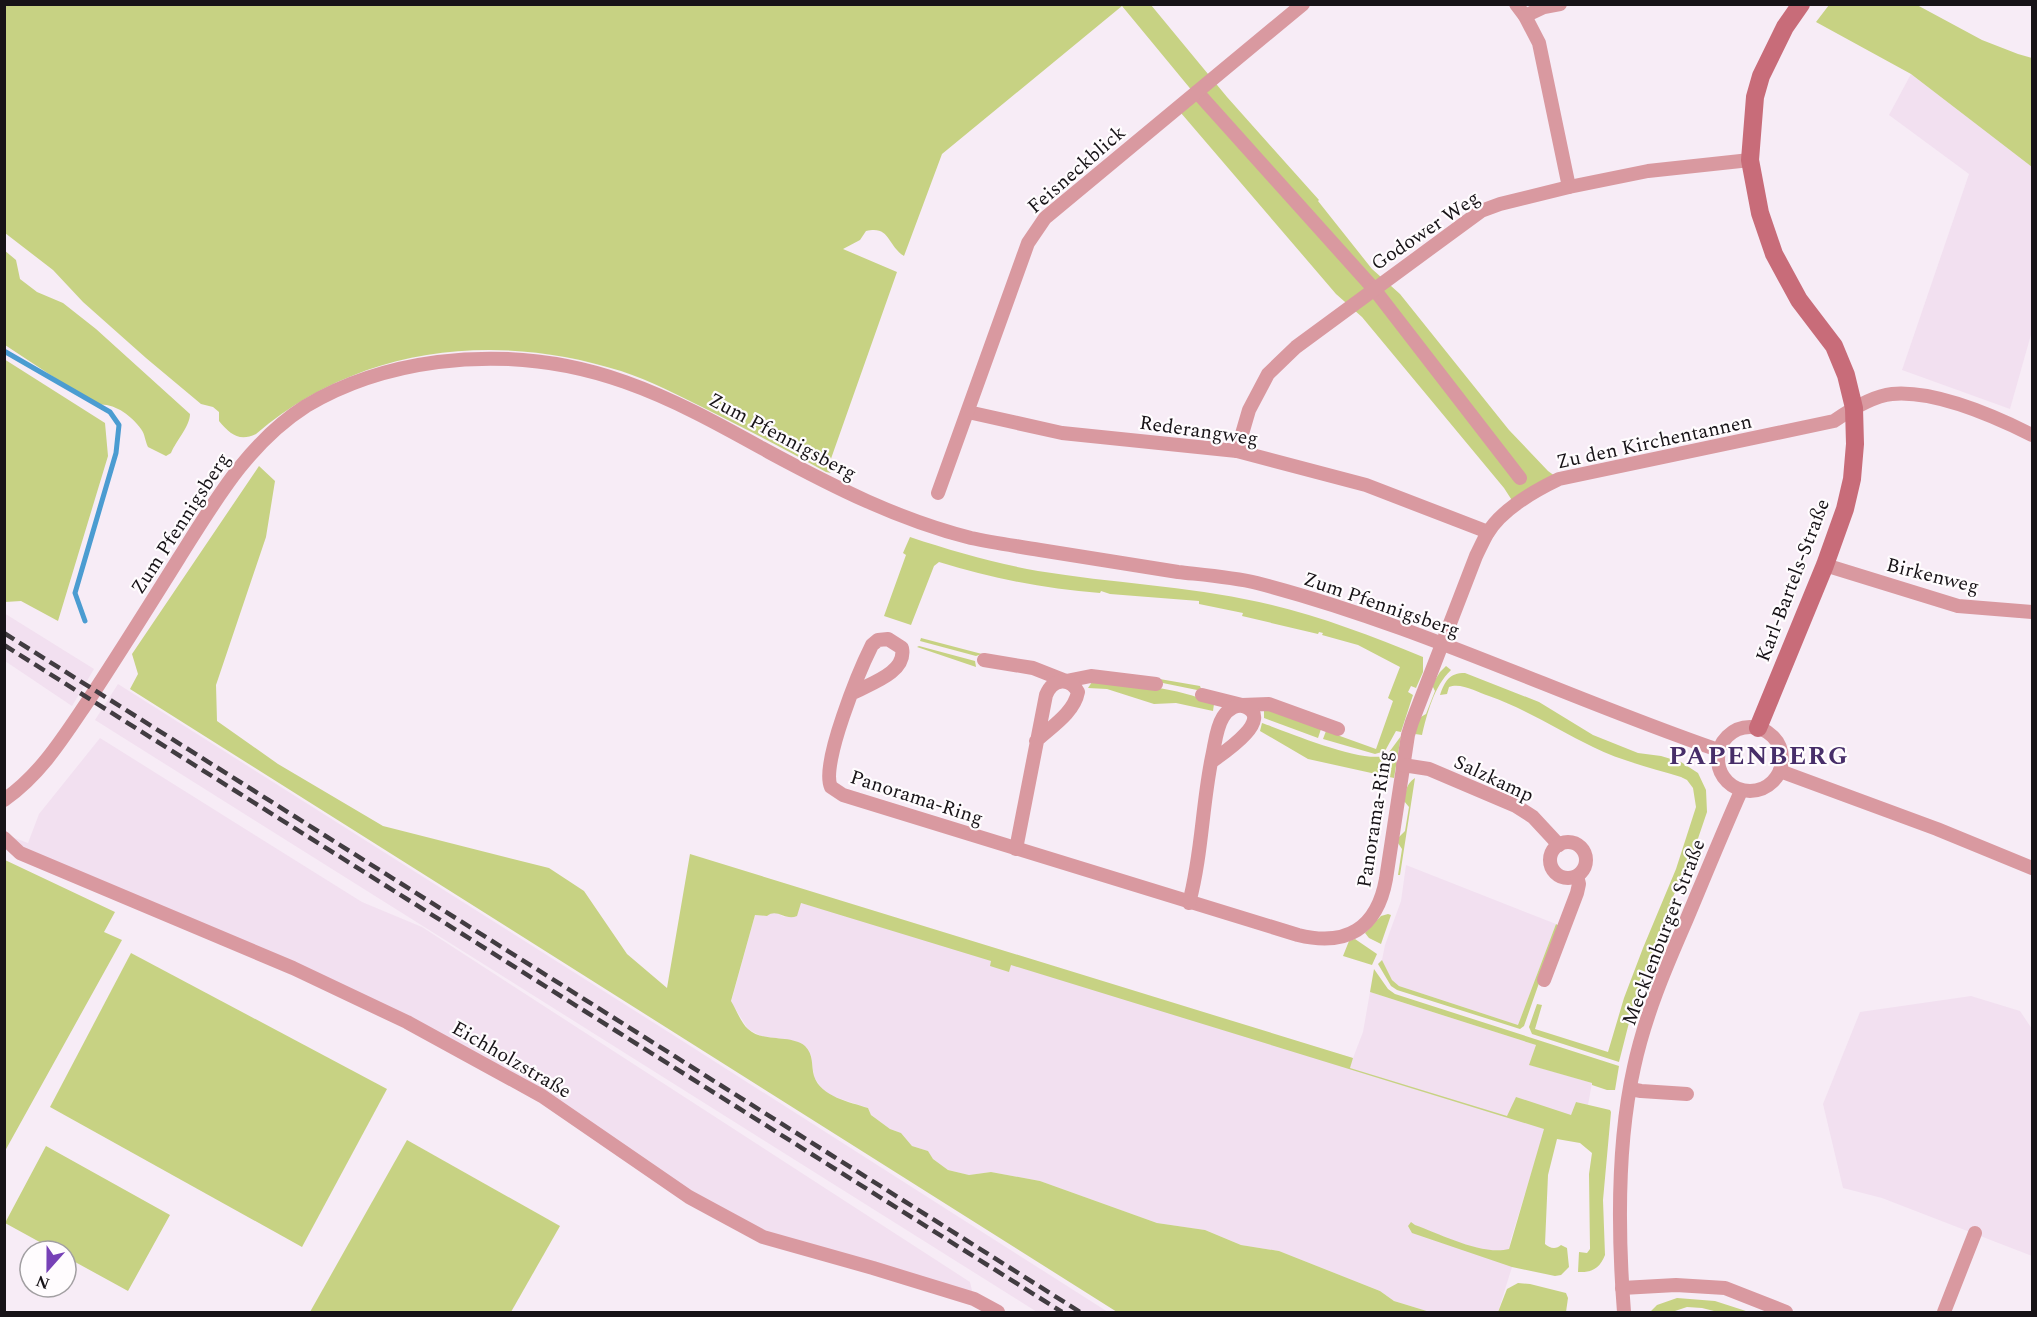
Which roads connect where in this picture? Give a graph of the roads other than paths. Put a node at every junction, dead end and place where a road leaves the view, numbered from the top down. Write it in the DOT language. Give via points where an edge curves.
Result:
graph roads {
  1 [pos="1303,4"];
  2 [pos="1516,4"];
  3 [pos="1560,4"];
  4 [pos="1801,4"];
  5 [pos="1525,16"];
  6 [pos="1197,92"];
  7 [pos="1750,160"];
  8 [pos="1569,187"];
  9 [pos="1374,290"];
  10 [pos="1854,408"];
  11 [pos="968,412"];
  12 [pos="2032,435"];
  13 [pos="1237,451"];
  14 [pos="1520,477"];
  15 [pos="938,493"];
  16 [pos="1488,532"];
  17 [pos="1825,565"];
  18 [pos="2032,612"];
  19 [pos="1442,644"];
  20 [pos="984,660"];
  21 [pos="1066,681"];
  22 [pos="1156,684"];
  23 [pos="851,694"];
  24 [pos="1202,695"];
  25 [pos="1242,705"];
  26 [pos="1758,728"];
  27 [pos="1338,729"];
  28 [pos="1036,741"];
  29 [pos="1718,750"];
  30 [pos="1211,762"];
  31 [pos="1403,765"];
  32 [pos="1780,771"];
  33 [pos="1741,791"];
  34 [pos="4,800"];
  35 [pos="4,838"];
  36 [pos="1559,845"];
  37 [pos="1016,849"];
  38 [pos="2032,868"];
  39 [pos="1576,876"];
  40 [pos="1188,903"];
  41 [pos="1544,980"];
  42 [pos="1630,1089"];
  43 [pos="1687,1094"];
  44 [pos="1976,1233"];
  45 [pos="1622,1288"];
  46 [pos="998,1312"];
  47 [pos="1624,1312"];
  48 [pos="1786,1312"];
  49 [pos="1944,1312"];
  1 -- 6 [label="street, Feisneckblick"];
  2 -- 5 [label="street"];
  3 -- 5 [label="street"];
  4 -- 7 [label="street, Karl-Bartels-Straße" via="1761,76 1755,97"];
  5 -- 8 [label="street" via="1539,43"];
  6 -- 9 [label="street"];
  6 -- 11 [label="street, Feisneckblick" via="1045,218 1028,243"];
  7 -- 8 [label="street, Godower Weg" via="1648,171"];
  7 -- 10 [label="street, Karl-Bartels-Straße" via="1760,213 1774,254 1799,300 1834,346"];
  8 -- 9 [label="street, Godower Weg" via="1481,211"];
  9 -- 13 [label="street, Godower Weg" via="1296,347 1268,374 1249,410"];
  9 -- 14 [label="street"];
  10 -- 12 [label="street, Zu den Kirchentannen" via="1892,394 1939,397"];
  10 -- 16 [label="street, Zu den Kirchentannen" via="1834,421 1559,479 1532,492"];
  10 -- 17 [label="street, Karl-Bartels-Straße" via="1852,478"];
  11 -- 13 [label="street, Rederangweg" via="1062,433"];
  11 -- 15 [label="street, Feisneckblick"];
  13 -- 16 [label="street, Rederangweg" via="1366,485"];
  16 -- 19 [label="street, Zu den Kirchentannen"];
  17 -- 18 [label="street, Birkenweg" via="1958,606"];
  17 -- 26 [label="street, Karl-Bartels-Straße"];
  19 -- 29 [label="street, Zum Pfennigsberg"];
  19 -- 31 [label="street, Panorama-Ring" via="1412,722"];
  19 -- 34 [label="street, Zum Pfennigsberg" via="1347,608 1251,582 972,538 888,511 701,415 621,380 542,362 461,359 414,365 335,391 307,406 261,442 228,481 52,754 22,788"];
  20 -- 21 [label="street" via="1034,668"];
  21 -- 22 [label="street" via="1091,676"];
  21 -- 28 [label="street" via="1049,687"];
  21 -- 28 [label="street" via="1078,692 1076,701"];
  23 -- 23 [label="street, Panorama-Ring" via="872,645 878,640 909,646 893,671"];
  23 -- 37 [label="street, Panorama-Ring" via="829,767 831,788"];
  24 -- 25 [label="street"];
  25 -- 27 [label="street" via="1269,704"];
  25 -- 30 [label="street" via="1232,707 1222,718"];
  25 -- 30 [label="street" via="1254,713 1252,726"];
  26 -- 29 [label="street" via="1734,732"];
  26 -- 32 [label="street" via="1776,740 1782,760"];
  28 -- 37 [label="street"];
  29 -- 33 [label="street" via="1719,772"];
  30 -- 40 [label="street"];
  31 -- 36 [label="street, Salzkamp" via="1429,769 1516,806 1533,817"];
  31 -- 40 [label="street, Panorama-Ring" via="1384,891 1374,913 1356,930 1344,937 1315,939"];
  32 -- 33 [label="street" via="1764,788"];
  32 -- 38 [label="street"];
  33 -- 42 [label="street, Mecklenburger Straße" via="1652,1002"];
  35 -- 46 [label="street, Eichholzstraße" via="21,853 293,968 407,1022 542,1096 689,1197 763,1237 974,1299"];
  36 -- 39 [label="street" via="1552,853 1553,869 1561,876"];
  36 -- 39 [label="street, Salzkamp" via="1575,844 1583,851 1586,862"];
  37 -- 40 [label="street, Panorama-Ring"];
  39 -- 41 [label="street, Salzkamp" via="1577,893"];
  42 -- 43 [label="street"];
  42 -- 45 [label="street, Mecklenburger Straße" via="1622,1169"];
  44 -- 49 [label="street"];
  45 -- 47 [label="street, Mecklenburger Straße"];
  45 -- 48 [label="street" via="1725,1288"];
}
